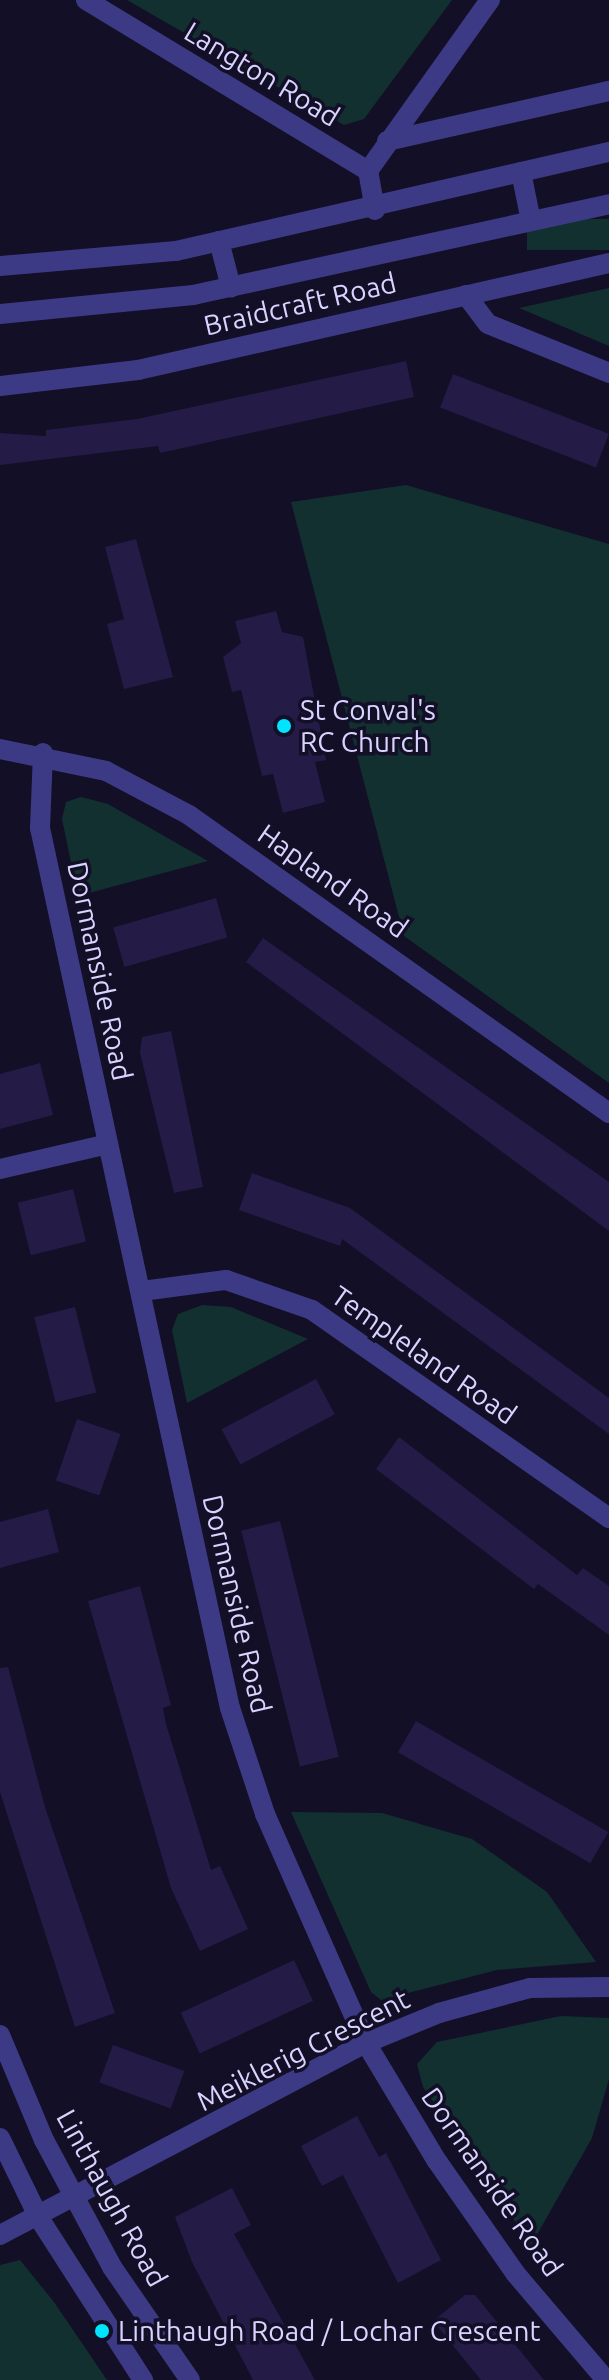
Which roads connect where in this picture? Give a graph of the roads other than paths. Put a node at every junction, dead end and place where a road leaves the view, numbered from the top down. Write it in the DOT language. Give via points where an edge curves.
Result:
graph roads {
  1 [pos="86,0"];
  2 [pos="490,0"];
  3 [pos="609,91"];
  4 [pos="387,141"];
  5 [pos="609,152"];
  6 [pos="368,171"];
  7 [pos="521,172"];
  8 [pos="609,204"];
  9 [pos="375,210"];
  10 [pos="531,221"];
  11 [pos="219,241"];
  12 [pos="609,263"];
  13 [pos="0,266"];
  14 [pos="231,287"];
  15 [pos="466,295"];
  16 [pos="0,314"];
  17 [pos="609,373"];
  18 [pos="0,386"];
  19 [pos="0,749"];
  20 [pos="43,753"];
  21 [pos="609,1113"];
  22 [pos="108,1144"];
  23 [pos="0,1169"];
  24 [pos="142,1291"];
  25 [pos="609,1518"];
  26 [pos="609,1987"];
  27 [pos="0,2035"];
  28 [pos="366,2043"];
  29 [pos="0,2138"];
  30 [pos="77,2199"];
  31 [pos="39,2218"];
  32 [pos="0,2235"];
  33 [pos="143,2380"];
  34 [pos="190,2380"];
  35 [pos="606,2380"];
  1 -- 6 [label="street, Langton Road"];
  2 -- 4 [label="street"];
  3 -- 4 [label="street"];
  4 -- 6 [label="street"];
  5 -- 7 [label="street"];
  6 -- 9 [label="street"];
  7 -- 9 [label="street"];
  7 -- 10 [label="street"];
  8 -- 10 [label="street, Braidcraft Road"];
  9 -- 11 [label="street"];
  10 -- 14 [label="street, Braidcraft Road"];
  11 -- 13 [label="street" via="115,260"];
  11 -- 14 [label="street"];
  12 -- 15 [label="street, Braidcraft Road"];
  14 -- 16 [label="street, Braidcraft Road" via="109,308"];
  15 -- 17 [label="street" via="488,324"];
  15 -- 18 [label="street, Braidcraft Road" via="138,370"];
  19 -- 20 [label="street, Hapland Road"];
  20 -- 21 [label="street, Hapland Road" via="106,771 189,815"];
  20 -- 22 [label="street, Dormanside Road" via="40,828"];
  22 -- 23 [label="street"];
  22 -- 24 [label="street, Dormanside Road"];
  24 -- 25 [label="street, Templeland Road" via="226,1280 312,1310"];
  24 -- 28 [label="street, Dormanside Road" via="230,1708 300,1899"];
  26 -- 28 [label="street, Meiklerig Crescent" via="530,1988"];
  27 -- 30 [label="street, Linthaugh Road"];
  28 -- 30 [label="street, Meiklerig Crescent"];
  28 -- 35 [label="street, Dormanside Road" via="515,2273"];
  29 -- 31 [label="street"];
  30 -- 31 [label="street, Meiklerig Crescent"];
  30 -- 34 [label="street, Linthaugh Road" via="112,2267"];
  31 -- 32 [label="street, Meiklerig Crescent"];
  31 -- 33 [label="street"];
}
